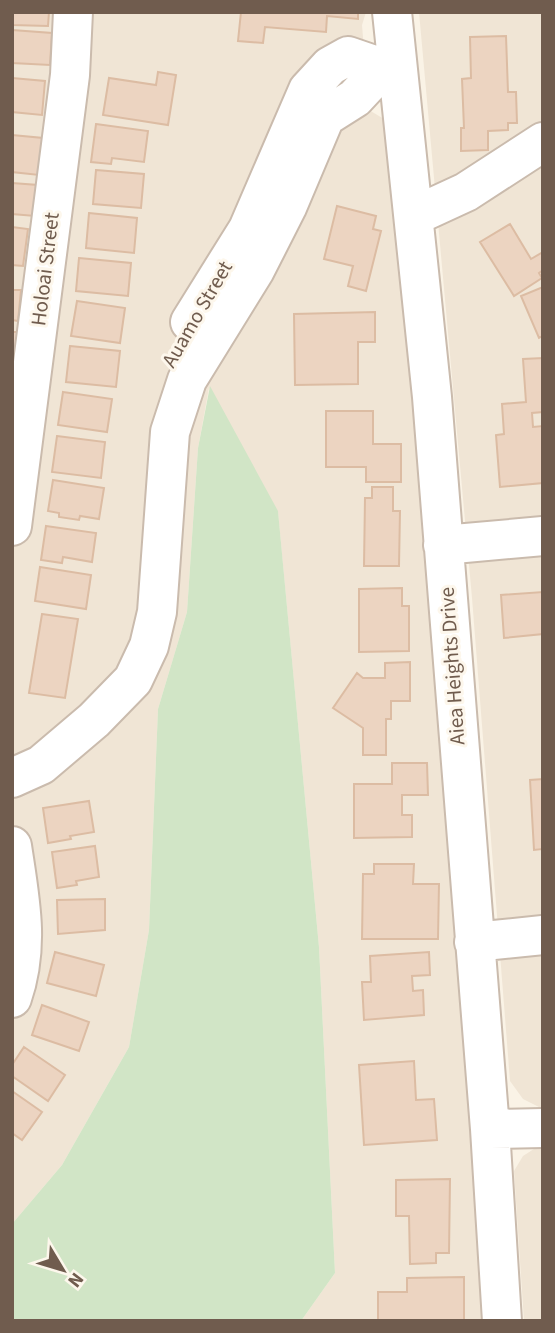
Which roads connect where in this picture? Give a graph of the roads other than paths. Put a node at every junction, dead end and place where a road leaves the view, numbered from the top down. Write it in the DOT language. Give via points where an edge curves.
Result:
graph roads {
  1 [pos="73,12"];
  2 [pos="392,12"];
  3 [pos="390,67"];
  4 [pos="543,142"];
  5 [pos="414,216"];
  6 [pos="12,526"];
  7 [pos="543,537"];
  8 [pos="443,545"];
  9 [pos="12,778"];
  10 [pos="12,846"];
  11 [pos="543,935"];
  12 [pos="474,942"];
  13 [pos="12,998"];
  14 [pos="543,1128"];
  15 [pos="490,1129"];
  16 [pos="502,1321"];
  1 -- 6 [label="street, Holoai Street" via="70,75"];
  2 -- 3 [label="street, Aiea Heights Drive"];
  3 -- 5 [label="street, Aiea Heights Drive"];
  3 -- 9 [label="street, Auamo Street" via="348,56 330,66 308,90 248,229 167,361 156,388 141,447 133,607 94,720 41,765"];
  4 -- 5 [label="street" via="466,192"];
  5 -- 8 [label="street, Aiea Heights Drive"];
  7 -- 8 [label="street"];
  8 -- 12 [label="street, Aiea Heights Drive"];
  10 -- 13 [label="street" via="24,930"];
  11 -- 12 [label="street"];
  12 -- 15 [label="street, Aiea Heights Drive"];
  14 -- 15 [label="street"];
  15 -- 16 [label="street, Aiea Heights Drive"];
}
